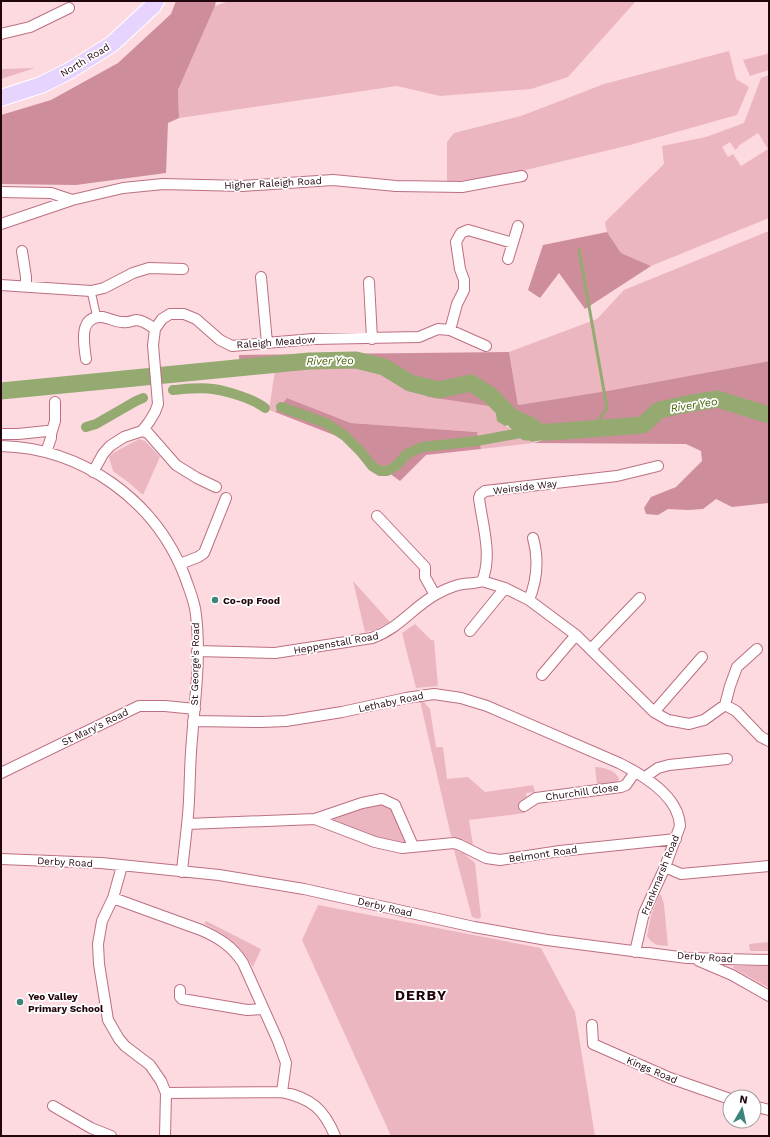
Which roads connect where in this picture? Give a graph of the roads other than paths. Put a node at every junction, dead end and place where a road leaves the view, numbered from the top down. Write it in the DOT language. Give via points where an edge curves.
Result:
graph roads {
  1 [pos="156,1"];
  2 [pos="69,8"];
  3 [pos="1,34"];
  4 [pos="1,98"];
  5 [pos="522,176"];
  6 [pos="1,192"];
  7 [pos="72,200"];
  8 [pos="1,224"];
  9 [pos="518,226"];
  10 [pos="513,243"];
  11 [pos="22,251"];
  12 [pos="508,259"];
  13 [pos="183,269"];
  14 [pos="261,277"];
  15 [pos="369,282"];
  16 [pos="1,285"];
  17 [pos="26,287"];
  18 [pos="91,291"];
  19 [pos="97,318"];
  20 [pos="155,329"];
  21 [pos="450,330"];
  22 [pos="372,339"];
  23 [pos="266,343"];
  24 [pos="486,346"];
  25 [pos="86,359"];
  26 [pos="55,402"];
  27 [pos="142,431"];
  28 [pos="1,434"];
  29 [pos="51,434"];
  30 [pos="1,446"];
  31 [pos="46,452"];
  32 [pos="658,466"];
  33 [pos="93,472"];
  34 [pos="216,486"];
  35 [pos="226,498"];
  36 [pos="377,516"];
  37 [pos="534,538"];
  38 [pos="180,564"];
  39 [pos="482,581"];
  40 [pos="504,588"];
  41 [pos="434,595"];
  42 [pos="640,598"];
  43 [pos="529,600"];
  44 [pos="470,631"];
  45 [pos="576,635"];
  46 [pos="591,649"];
  47 [pos="757,649"];
  48 [pos="197,651"];
  49 [pos="702,657"];
  50 [pos="542,675"];
  51 [pos="725,705"];
  52 [pos="195,709"];
  53 [pos="654,712"];
  54 [pos="194,721"];
  55 [pos="769,741"];
  56 [pos="727,759"];
  57 [pos="636,772"];
  58 [pos="1,774"];
  59 [pos="645,777"];
  60 [pos="524,806"];
  61 [pos="315,819"];
  62 [pos="187,824"];
  63 [pos="676,839"];
  64 [pos="413,846"];
  65 [pos="1,859"];
  66 [pos="122,866"];
  67 [pos="769,866"];
  68 [pos="665,867"];
  69 [pos="182,872"];
  70 [pos="113,898"];
  71 [pos="635,952"];
  72 [pos="687,958"];
  73 [pos="769,960"];
  74 [pos="180,990"];
  75 [pos="769,996"];
  76 [pos="263,1009"];
  77 [pos="592,1025"];
  78 [pos="282,1092"];
  79 [pos="166,1093"];
  80 [pos="722,1096"];
  81 [pos="52,1105"];
  82 [pos="90,1132"];
  83 [pos="111,1136"];
  84 [pos="165,1136"];
  85 [pos="335,1136"];
  1 -- 4 [label="main road, North Road" via="112,44 69,71 41,85"];
  2 -- 3 [label="street" via="30,27"];
  5 -- 7 [label="street, Higher Raleigh Road" via="462,187 396,186 333,180 242,186 163,184 123,188"];
  6 -- 7 [label="street" via="51,193"];
  7 -- 8 [label="street, Higher Raleigh Road"];
  9 -- 10 [label="street"];
  10 -- 12 [label="street"];
  10 -- 21 [label="street" via="468,230 462,233 456,242 464,290"];
  11 -- 17 [label="street"];
  13 -- 18 [label="street" via="149,268 104,288"];
  14 -- 23 [label="street" via="267,293"];
  15 -- 22 [label="street" via="375,301"];
  16 -- 17 [label="street"];
  17 -- 18 [label="street"];
  18 -- 19 [label="street"];
  19 -- 20 [label="street" via="124,322 144,321"];
  19 -- 25 [label="street" via="91,320 84,333"];
  20 -- 23 [label="street, Raleigh Meadow" via="162,319 170,314 184,314 232,346"];
  20 -- 27 [label="street" via="153,345 158,404"];
  21 -- 22 [label="street, Raleigh Meadow" via="438,329 419,338"];
  21 -- 24 [label="street"];
  22 -- 23 [label="street, Raleigh Meadow" via="313,339"];
  26 -- 29 [label="street" via="55,420"];
  27 -- 33 [label="street" via="124,437 110,446"];
  27 -- 34 [label="street" via="148,433 176,465"];
  28 -- 29 [label="street" via="46,430"];
  29 -- 31 [label="street"];
  30 -- 31 [label="street, St George's Road"];
  31 -- 33 [label="street, St George's Road"];
  32 -- 39 [label="street, Weirside Way" via="617,476 485,491 479,498 486,547 485,574"];
  33 -- 38 [label="street, St George's Road" via="136,503 166,539"];
  35 -- 38 [label="street" via="204,553"];
  36 -- 41 [label="street" via="425,567 425,577"];
  37 -- 43 [label="street" via="537,574"];
  38 -- 48 [label="street, St George's Road" via="196,614"];
  39 -- 40 [label="street"];
  39 -- 41 [label="street, Heppenstall Road" via="459,585"];
  40 -- 43 [label="street"];
  40 -- 44 [label="street"];
  41 -- 48 [label="street, Heppenstall Road" via="392,629 372,638 285,652"];
  42 -- 46 [label="street"];
  43 -- 45 [label="street"];
  45 -- 46 [label="street"];
  45 -- 50 [label="street"];
  46 -- 53 [label="street"];
  47 -- 51 [label="street" via="737,667"];
  48 -- 52 [label="street, St George's Road"];
  49 -- 53 [label="street"];
  51 -- 53 [label="street" via="704,720 689,724 668,720"];
  51 -- 55 [label="street" via="736,711 761,737"];
  52 -- 54 [label="street, St George's Road"];
  52 -- 58 [label="street, St Mary's Road" via="139,706"];
  54 -- 57 [label="street, Lethaby Road" via="286,721 434,694 461,698 487,706"];
  54 -- 62 [label="street, St George's Road"];
  56 -- 59 [label="street" via="669,764"];
  57 -- 59 [label="street, Lethaby Road"];
  57 -- 60 [label="street, Churchill Close" via="626,785 621,787 536,798"];
  59 -- 63 [label="street, Frankmarsh Road" via="662,792 680,819"];
  61 -- 62 [label="street, Belmont Road"];
  61 -- 64 [label="street, Belmont Road" via="375,842 402,848"];
  61 -- 64 [label="street, Belmont Road" via="382,799 395,805"];
  62 -- 69 [label="street, St George's Road"];
  63 -- 64 [label="street, Belmont Road" via="500,860 486,858 454,843"];
  63 -- 68 [label="street, Frankmarsh Road"];
  65 -- 66 [label="street, Derby Road"];
  66 -- 69 [label="street, Derby Road"];
  66 -- 70 [label="street"];
  67 -- 68 [label="street" via="681,874"];
  68 -- 71 [label="street, Frankmarsh Road" via="644,913"];
  69 -- 71 [label="street, Derby Road" via="290,886 474,927"];
  70 -- 76 [label="street" via="201,930 226,942 243,963"];
  70 -- 79 [label="street" via="102,921 98,944 108,1020 125,1046 156,1072"];
  71 -- 72 [label="street, Derby Road"];
  72 -- 73 [label="street, Derby Road"];
  72 -- 75 [label="street" via="721,969"];
  74 -- 76 [label="street" via="182,999 247,1010"];
  76 -- 78 [label="street" via="286,1063"];
  77 -- 80 [label="street, Kings Road" via="593,1044 670,1078"];
  78 -- 79 [label="street"];
  78 -- 85 [label="street" via="297,1095 318,1107 328,1120"];
  79 -- 84 [label="street"];
  81 -- 82 [label="street"];
  82 -- 83 [label="street"];
}
